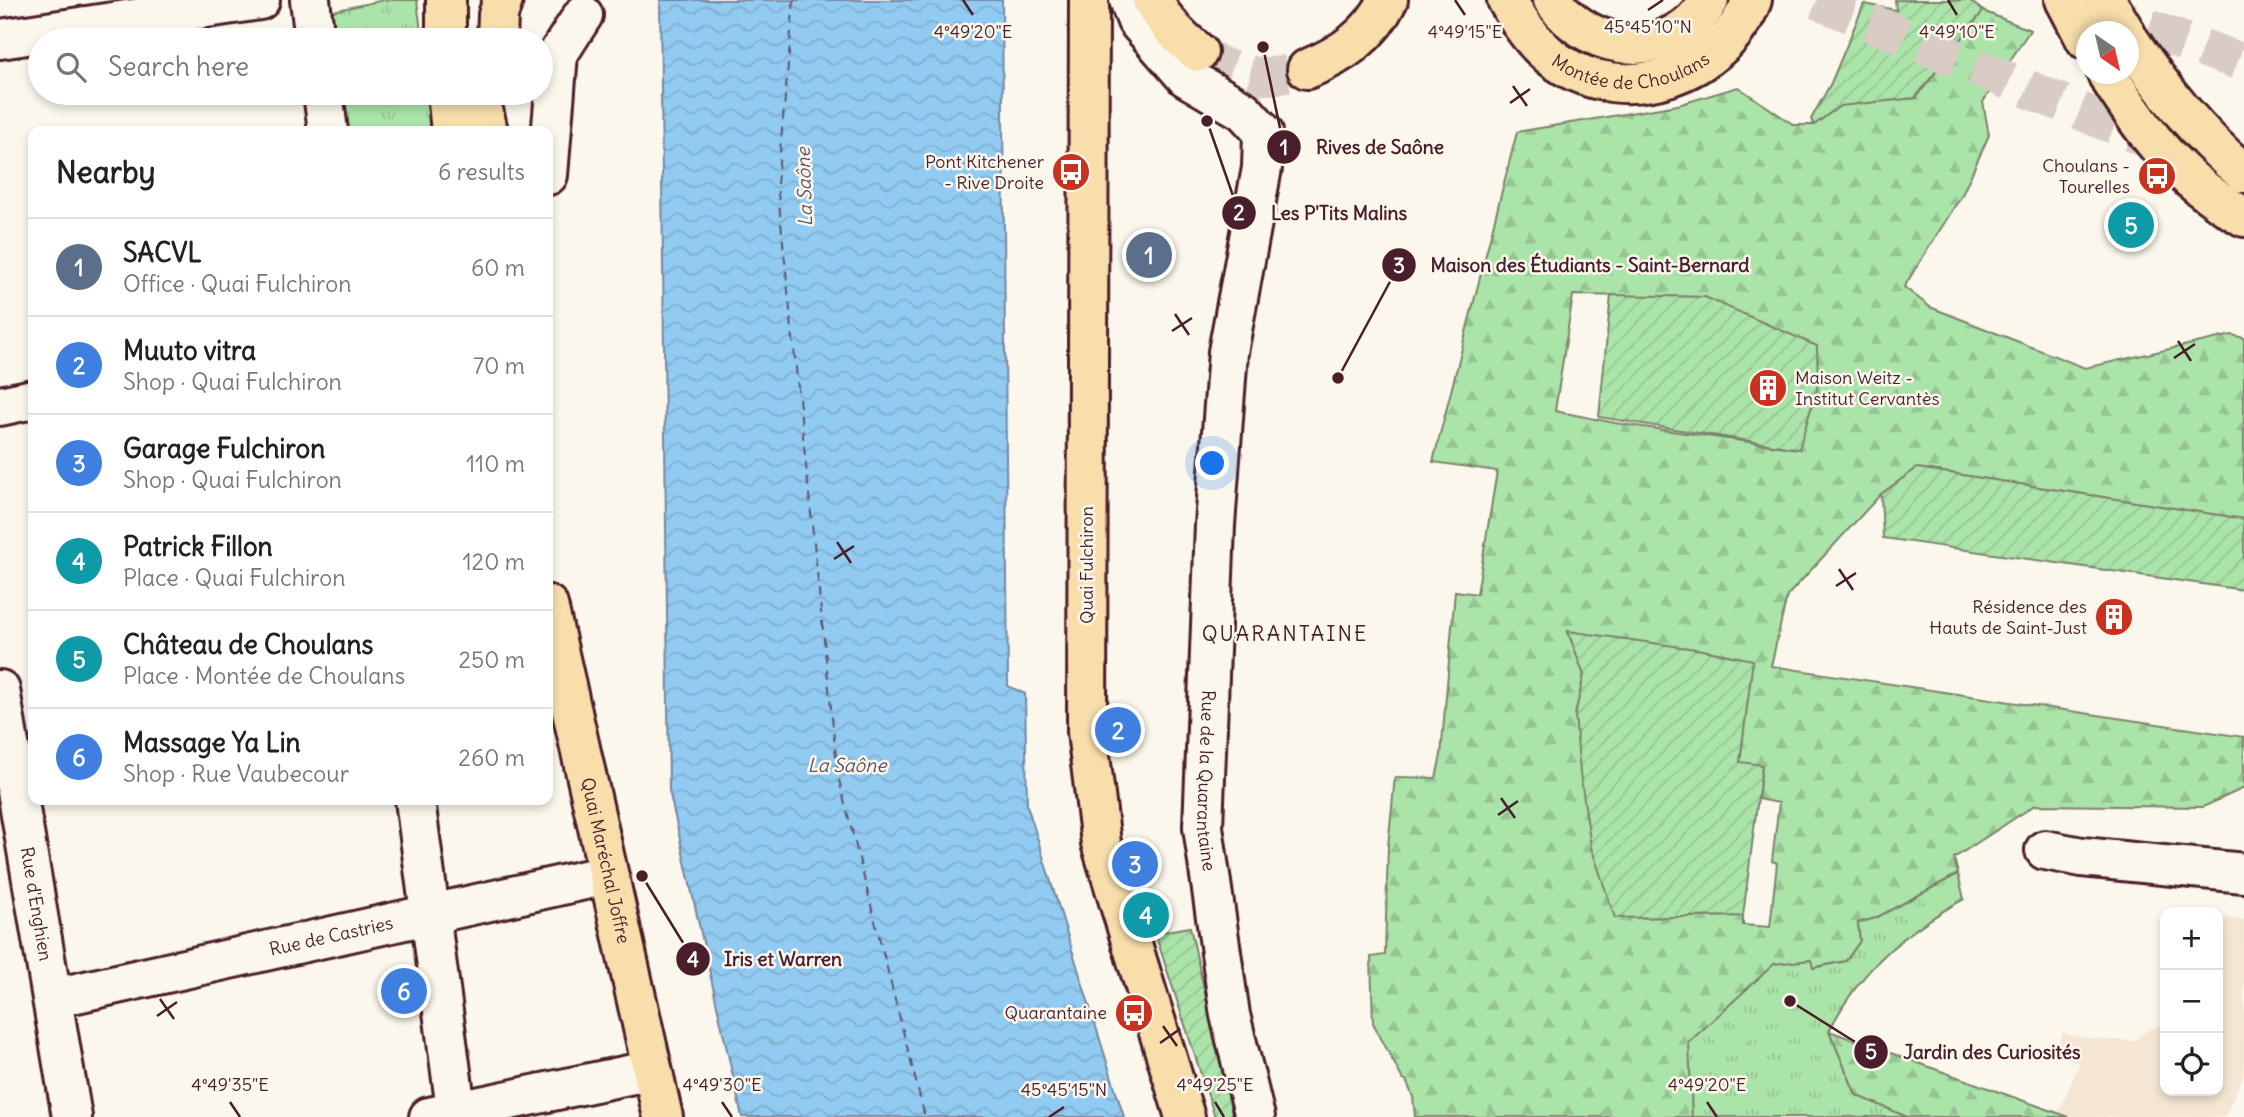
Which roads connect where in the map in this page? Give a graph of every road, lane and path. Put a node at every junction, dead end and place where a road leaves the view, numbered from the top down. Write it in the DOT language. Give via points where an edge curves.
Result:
graph roads {
  1 [pos="260,0"];
  2 [pos="310,0"];
  3 [pos="446,0"];
  4 [pos="473,0"];
  5 [pos="503,0"];
  6 [pos="1388,0"];
  7 [pos="1507,0"];
  8 [pos="1553,0"];
  9 [pos="1709,0"];
  10 [pos="1752,0"];
  11 [pos="2065,0"];
  12 [pos="2106,0"];
  13 [pos="1139,7"];
  14 [pos="1088,13"];
  15 [pos="583,15"];
  16 [pos="2077,21"];
  17 [pos="2118,21"];
  18 [pos="73,28"];
  19 [pos="314,28"];
  20 [pos="446,28"];
  21 [pos="475,28"];
  22 [pos="497,28"];
  23 [pos="28,35"];
  24 [pos="0,39"];
  25 [pos="1198,52"];
  26 [pos="2139,54"];
  27 [pos="1307,69"];
  28 [pos="2113,84"];
  29 [pos="325,105"];
  30 [pos="448,105"];
  31 [pos="483,105"];
  32 [pos="495,105"];
  33 [pos="327,126"];
  34 [pos="450,126"];
  35 [pos="487,126"];
  36 [pos="494,126"];
  37 [pos="552,126"];
  38 [pos="2244,173"];
  39 [pos="2244,217"];
  40 [pos="28,401"];
  41 [pos="0,406"];
  42 [pos="553,656"];
  43 [pos="555,676"];
  44 [pos="0,690"];
  45 [pos="17,799"];
  46 [pos="416,805"];
  47 [pos="2045,850"];
  48 [pos="2244,873"];
  49 [pos="607,875"];
  50 [pos="430,914"];
  51 [pos="54,998"];
  52 [pos="652,1070"];
  53 [pos="448,1115"];
  54 [pos="72,1117"];
  55 [pos="663,1117"];
  56 [pos="1185,1117"];
  57 [pos="1255,1117"];
  1 -- 18 [label="street"];
  2 -- 19 [label="street"];
  3 -- 20 [label="main road"];
  4 -- 21 [label="main road"];
  5 -- 22 [label="main road"];
  6 -- 27 [label="main road" via="1377,19 1345,51"];
  7 -- 10 [label="main road, Montée de Choulans" via="1535,42 1557,61 1581,74 1629,83 1674,76 1704,61 1730,37"];
  8 -- 9 [label="main road, Montée de Choulans" via="1579,28 1625,44 1652,42 1676,33 1692,22"];
  11 -- 16 [label="main road"];
  12 -- 17 [label="main road"];
  13 -- 14 [label="street" via="1115,25"];
  13 -- 25 [label="main road" via="1163,18"];
  13 -- 57 [label="street, Rue de la Quarantaine" via="1186,77 1244,111 1263,132 1262,168 1228,352 1215,525 1203,827 1230,1015"];
  14 -- 56 [label="main road, Quai Fulchiron" via="1087,732 1101,843"];
  15 -- 37 [label="street" via="558,54"];
  23 -- 24 [label="street"];
  26 -- 38 [label="main road" via="2193,125"];
  28 -- 39 [label="main road" via="2171,163"];
  29 -- 33 [label="street"];
  30 -- 34 [label="main road"];
  31 -- 35 [label="main road"];
  32 -- 36 [label="main road"];
  40 -- 41 [label="street"];
  42 -- 43 [label="main road, Quai Maréchal Joffre"];
  43 -- 49 [label="main road, Quai Maréchal Joffre"];
  44 -- 45 [label="street, Rue d'Enghien"];
  45 -- 51 [label="street, Rue d'Enghien"];
  46 -- 50 [label="street"];
  47 -- 48 [label="street"];
  49 -- 50 [label="street, Rue de Castries"];
  49 -- 52 [label="main road, Quai Maréchal Joffre"];
  50 -- 51 [label="street, Rue de Castries"];
  50 -- 53 [label="street"];
  51 -- 54 [label="street, Rue d'Enghien"];
  52 -- 53 [label="street"];
  52 -- 55 [label="main road, Quai Maréchal Joffre"];
}
